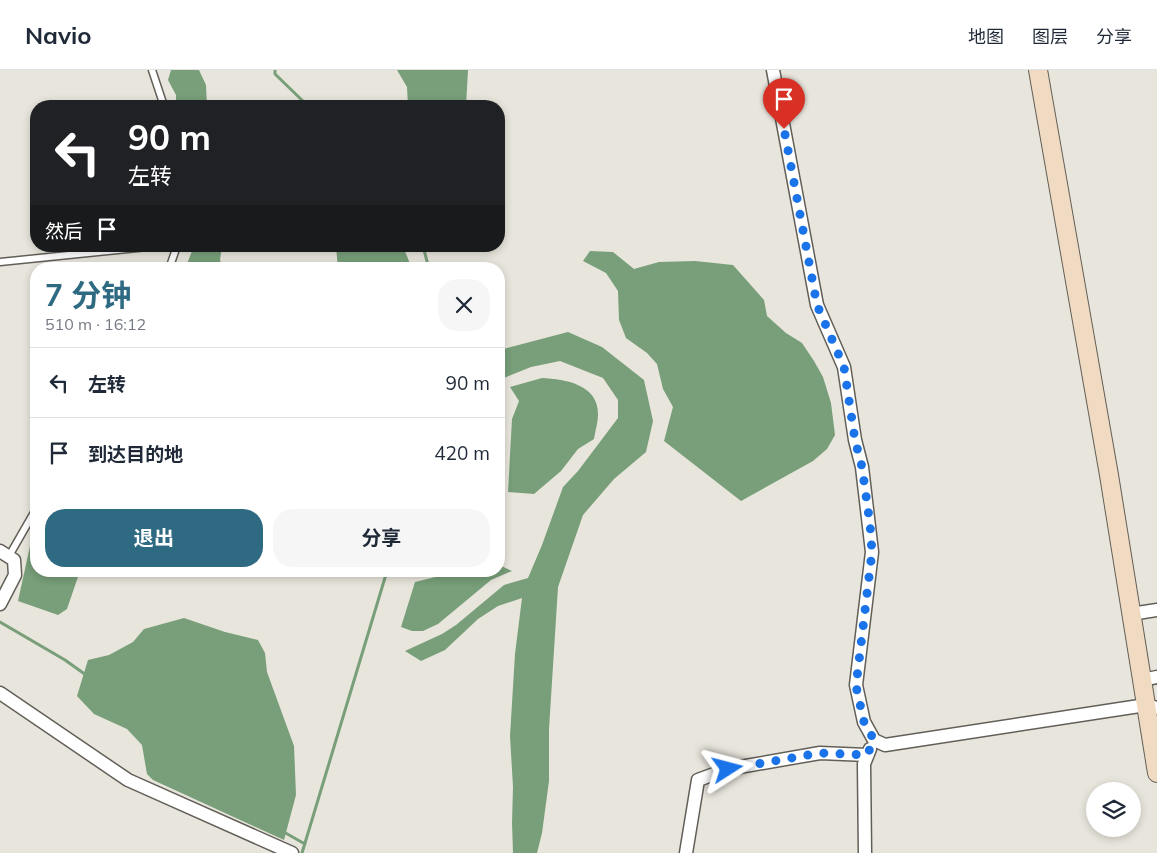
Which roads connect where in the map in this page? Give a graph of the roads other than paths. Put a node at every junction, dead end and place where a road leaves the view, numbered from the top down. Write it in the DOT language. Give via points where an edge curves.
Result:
graph roads {
  1 [pos="152,70"];
  2 [pos="773,70"];
  3 [pos="1038,70"];
  4 [pos="162,100"];
  5 [pos="98,252"];
  6 [pos="0,262"];
  7 [pos="30,518"];
  8 [pos="4,554"];
  9 [pos="0,604"];
  10 [pos="1157,610"];
  11 [pos="1131,614"];
  12 [pos="1149,679"];
  13 [pos="0,693"];
  14 [pos="1152,707"];
  15 [pos="874,740"];
  16 [pos="867,755"];
  17 [pos="1157,773"];
  18 [pos="292,853"];
  19 [pos="686,853"];
  20 [pos="865,853"];
  1 -- 4 [label="lane"];
  2 -- 15 [label="street" via="817,305 844,367 862,467 872,552 856,686 864,722"];
  3 -- 11 [label="street"];
  5 -- 6 [label="lane"];
  7 -- 8 [label="lane"];
  8 -- 9 [label="street" via="14,560 15,575"];
  10 -- 11 [label="street"];
  11 -- 12 [label="street"];
  12 -- 14 [label="street"];
  13 -- 18 [label="street" via="128,780"];
  14 -- 15 [label="street" via="885,745"];
  14 -- 17 [label="street"];
  15 -- 16 [label="street"];
  16 -- 19 [label="street" via="820,753 728,769 698,780"];
  16 -- 20 [label="street" via="864,764"];
}
